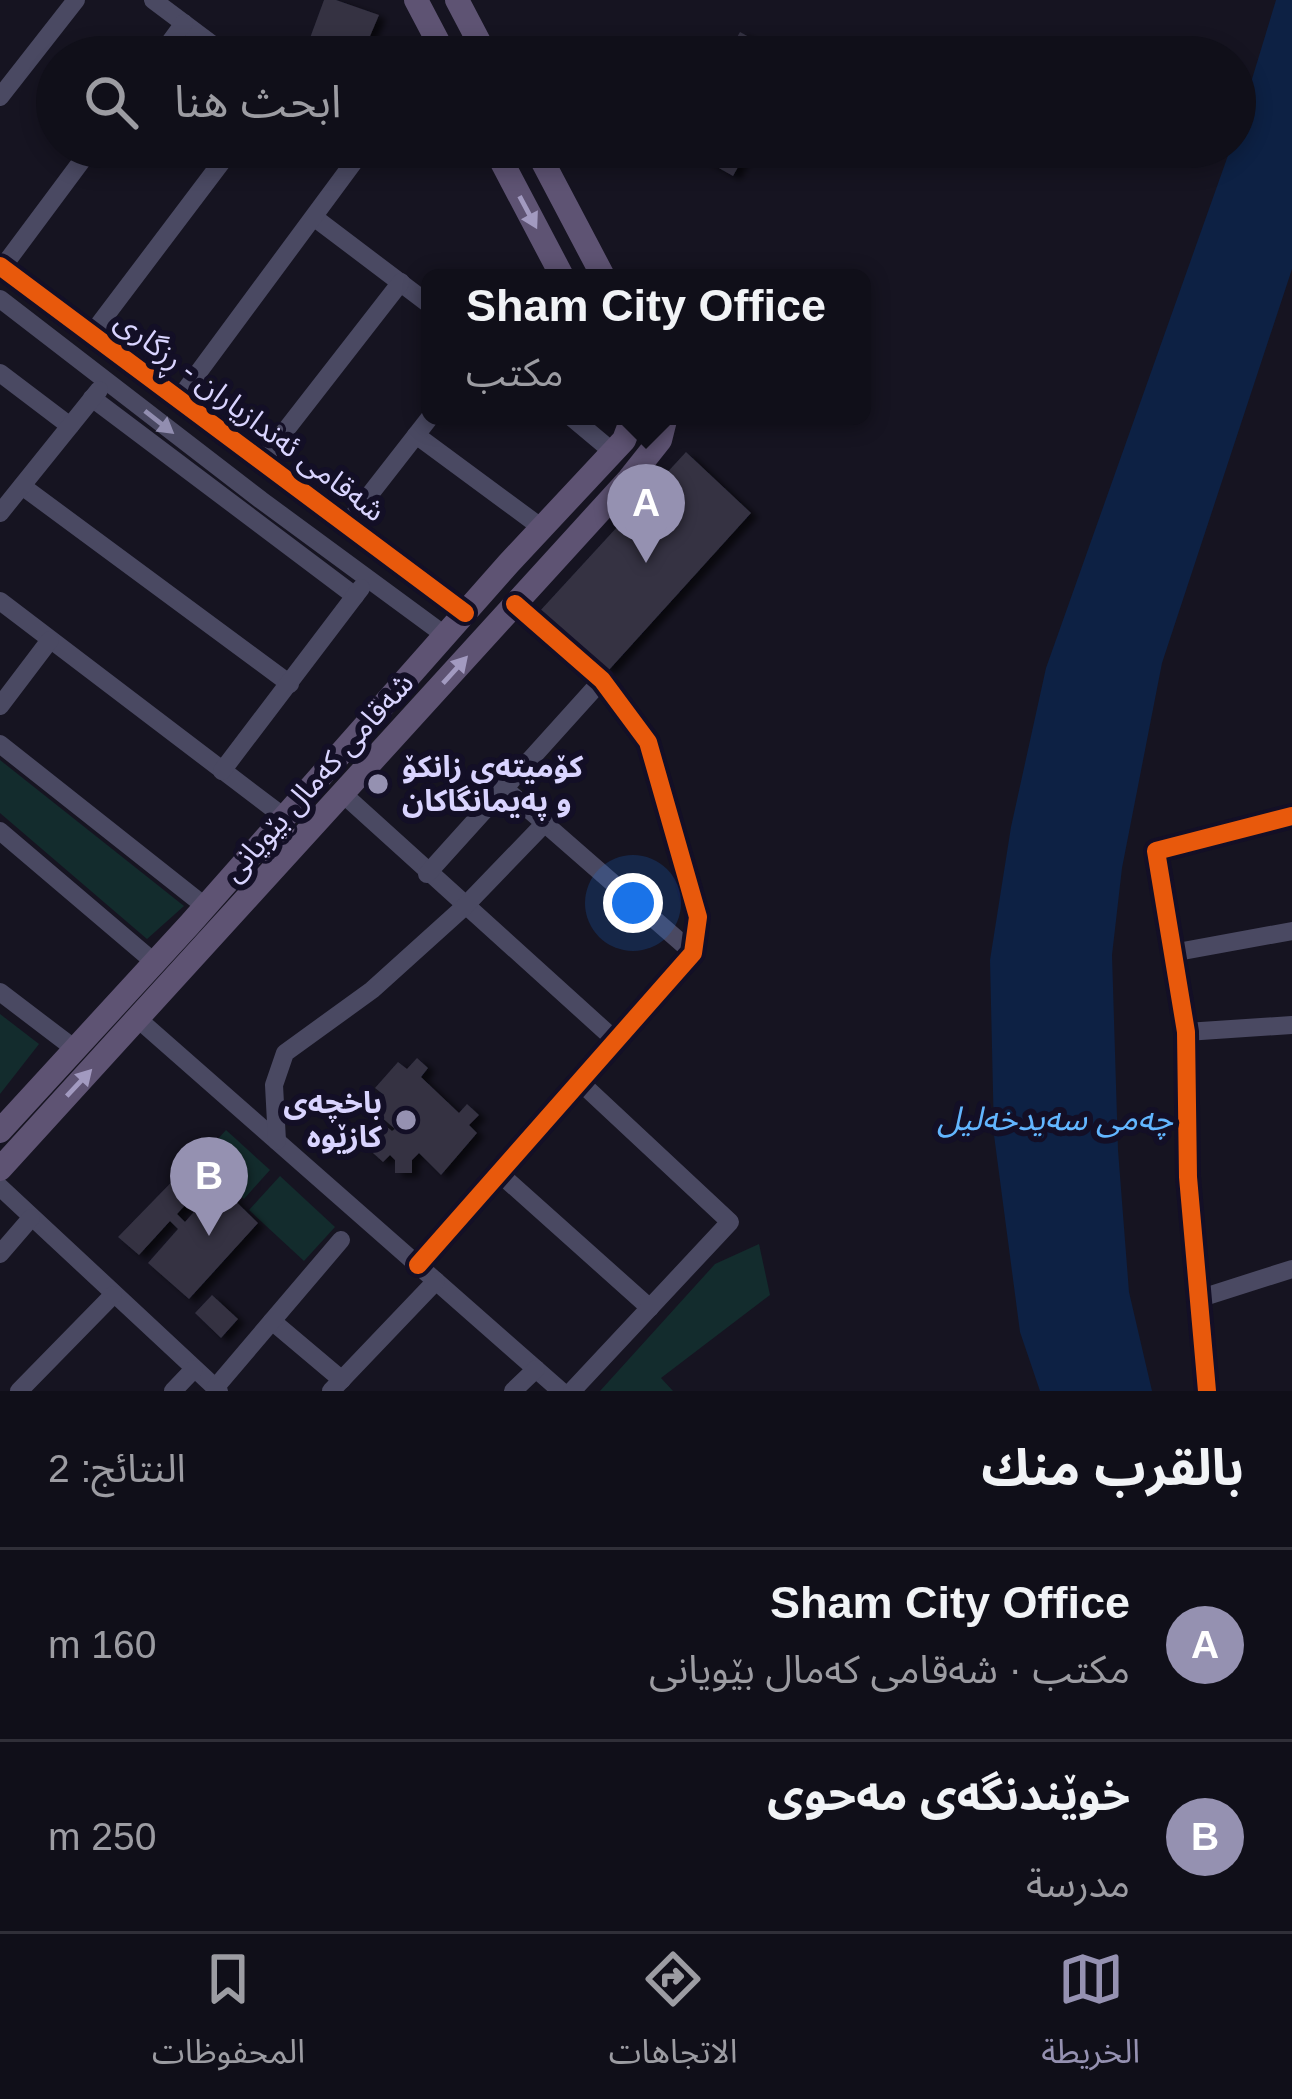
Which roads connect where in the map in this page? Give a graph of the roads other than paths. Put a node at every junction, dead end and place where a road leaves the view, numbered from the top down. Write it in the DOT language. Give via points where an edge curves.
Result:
graph roads {
  1 [pos="76,0"];
  2 [pos="153,0"];
  3 [pos="416,0"];
  4 [pos="457,0"];
  5 [pos="184,23"];
  6 [pos="48,36"];
  7 [pos="174,36"];
  8 [pos="201,36"];
  9 [pos="432,36"];
  10 [pos="477,36"];
  11 [pos="36,51"];
  12 [pos="0,59"];
  13 [pos="19,73"];
  14 [pos="0,97"];
  15 [pos="76,168"];
  16 [pos="216,168"];
  17 [pos="347,168"];
  18 [pos="505,168"];
  19 [pos="546,168"];
  20 [pos="315,218"];
  21 [pos="1,267"];
  22 [pos="558,269"];
  23 [pos="599,269"];
  24 [pos="400,283"];
  25 [pos="421,298"];
  26 [pos="0,299"];
  27 [pos="52,305"];
  28 [pos="36,327"];
  29 [pos="92,335"];
  30 [pos="0,373"];
  31 [pos="106,381"];
  32 [pos="92,398"];
  33 [pos="178,400"];
  34 [pos="424,425"];
  35 [pos="581,425"];
  36 [pos="631,425"];
  37 [pos="664,425"];
  38 [pos="70,426"];
  39 [pos="416,436"];
  40 [pos="613,452"];
  41 [pos="261,462"];
  42 [pos="22,485"];
  43 [pos="0,513"];
  44 [pos="346,525"];
  45 [pos="542,528"];
  46 [pos="508,563"];
  47 [pos="368,579"];
  48 [pos="533,584"];
  49 [pos="356,596"];
  50 [pos="0,601"];
  51 [pos="514,604"];
  52 [pos="466,613"];
  53 [pos="446,636"];
  54 [pos="50,640"];
  55 [pos="602,680"];
  56 [pos="290,684"];
  57 [pos="0,706"];
  58 [pos="0,743"];
  59 [pos="222,771"];
  60 [pos="503,788"];
  61 [pos="342,793"];
  62 [pos="1292,816"];
  63 [pos="284,818"];
  64 [pos="545,823"];
  65 [pos="0,831"];
  66 [pos="427,874"];
  67 [pos="464,907"];
  68 [pos="198,915"];
  69 [pos="1292,931"];
  70 [pos="210,943"];
  71 [pos="694,953"];
  72 [pos="1172,953"];
  73 [pos="154,962"];
  74 [pos="0,992"];
  75 [pos="138,1019"];
  76 [pos="1292,1025"];
  77 [pos="1186,1032"];
  78 [pos="615,1040"];
  79 [pos="75,1049"];
  80 [pos="579,1081"];
  81 [pos="1,1128"];
  82 [pos="277,1141"];
  83 [pos="0,1168"];
  84 [pos="499,1173"];
  85 [pos="0,1187"];
  86 [pos="31,1219"];
  87 [pos="341,1240"];
  88 [pos="0,1254"];
  89 [pos="418,1265"];
  90 [pos="1292,1270"];
  91 [pos="436,1281"];
  92 [pos="113,1294"];
  93 [pos="1198,1299"];
  94 [pos="650,1307"];
  95 [pos="272,1321"];
  96 [pos="194,1369"];
  97 [pos="536,1369"];
  98 [pos="336,1385"];
  99 [pos="217,1389"];
  100 [pos="19,1391"];
  101 [pos="173,1391"];
  102 [pos="513,1391"];
  103 [pos="561,1391"];
  104 [pos="572,1391"];
  105 [pos="1207,1391"];
  1 -- 6 [label="street"];
  2 -- 5 [label="street"];
  3 -- 9 [label="main road"];
  4 -- 10 [label="main road"];
  5 -- 7 [label="street"];
  5 -- 8 [label="street"];
  11 -- 13 [label="street"];
  12 -- 13 [label="street"];
  13 -- 14 [label="street"];
  15 -- 21 [label="street"];
  16 -- 29 [label="street"];
  17 -- 20 [label="street"];
  18 -- 22 [label="main road, one-way"];
  19 -- 23 [label="main road"];
  20 -- 24 [label="street"];
  20 -- 33 [label="street"];
  21 -- 27 [label="street, شەقامی ئەندازیاران - ڕزگاری"];
  24 -- 25 [label="street"];
  24 -- 41 [label="street"];
  26 -- 28 [label="street, شەقامی ئەندازیاران - ڕزگاری"];
  27 -- 28 [label="street"];
  27 -- 29 [label="street, شەقامی ئەندازیاران - ڕزگاری"];
  28 -- 31 [label="street, شەقامی ئەندازیاران - ڕزگاری"];
  29 -- 33 [label="street, شەقامی ئەندازیاران - ڕزگاری"];
  30 -- 38 [label="street"];
  31 -- 32 [label="street"];
  31 -- 47 [label="street, شەقامی ئەندازیاران - ڕزگاری, one-way"];
  32 -- 38 [label="street"];
  32 -- 49 [label="street"];
  33 -- 41 [label="street, شەقامی ئەندازیاران - ڕزگاری"];
  34 -- 39 [label="street"];
  35 -- 40 [label="street"];
  36 -- 40 [label="main road, شەقامی کەمال بێویانی"];
  37 -- 48 [label="main road, شەقامی کەمال بێویانی" via="648,458"];
  38 -- 42 [label="street"];
  39 -- 44 [label="street"];
  39 -- 45 [label="street"];
  40 -- 45 [label="main road, شەقامی کەمال بێویانی"];
  41 -- 44 [label="street, شەقامی ئەندازیاران - ڕزگاری"];
  42 -- 43 [label="street"];
  42 -- 56 [label="street"];
  44 -- 52 [label="street, شەقامی ئەندازیاران - ڕزگاری"];
  45 -- 46 [label="main road, شەقامی کەمال بێویانی"];
  46 -- 48 [label="main road" via="521,565"];
  46 -- 52 [label="main road, شەقامی کەمال بێویانی"];
  47 -- 49 [label="street"];
  47 -- 53 [label="street, شەقامی ئەندازیاران - ڕزگاری"];
  48 -- 51 [label="main road, شەقامی کەمال بێویانی"];
  49 -- 56 [label="street"];
  50 -- 54 [label="street"];
  51 -- 55 [label="street"];
  61 -- 51 [label="main road, شەقامی کەمال بێویانی, one-way"];
  52 -- 53 [label="main road, شەقامی کەمال بێویانی"];
  53 -- 63 [label="main road, شەقامی کەمال بێویانی"];
  54 -- 57 [label="street"];
  54 -- 59 [label="street"];
  55 -- 60 [label="street"];
  55 -- 71 [label="street" via="655,759 698,917"];
  56 -- 59 [label="street"];
  58 -- 68 [label="street"];
  59 -- 63 [label="street"];
  60 -- 64 [label="street"];
  60 -- 66 [label="street"];
  61 -- 66 [label="street"];
  61 -- 70 [label="main road, شەقامی کەمال بێویانی"];
  62 -- 72 [label="street" via="1156,851"];
  63 -- 68 [label="main road, شەقامی کەمال بێویانی"];
  64 -- 67 [label="street"];
  64 -- 71 [label="street"];
  65 -- 73 [label="street"];
  66 -- 67 [label="street"];
  67 -- 78 [label="street"];
  67 -- 82 [label="street" via="285,1054 274,1085"];
  68 -- 70 [label="main road" via="193,934"];
  68 -- 73 [label="main road, شەقامی کەمال بێویانی"];
  69 -- 72 [label="street"];
  70 -- 75 [label="main road, شەقامی کەمال بێویانی"];
  71 -- 78 [label="street"];
  72 -- 77 [label="street"];
  73 -- 79 [label="main road, شەقامی کەمال بێویانی"];
  74 -- 79 [label="street"];
  75 -- 82 [label="street"];
  83 -- 75 [label="main road, شەقامی کەمال بێویانی, one-way"];
  76 -- 77 [label="street"];
  77 -- 93 [label="street"];
  78 -- 80 [label="street"];
  79 -- 81 [label="main road, شەقامی کەمال بێویانی"];
  80 -- 84 [label="street"];
  80 -- 94 [label="street" via="730,1222"];
  82 -- 89 [label="street"];
  84 -- 89 [label="street"];
  84 -- 94 [label="street"];
  85 -- 86 [label="street"];
  86 -- 88 [label="street"];
  86 -- 92 [label="street"];
  87 -- 95 [label="street"];
  89 -- 91 [label="street"];
  90 -- 93 [label="street"];
  91 -- 97 [label="street"];
  91 -- 98 [label="street"];
  92 -- 96 [label="street"];
  92 -- 100 [label="street"];
  93 -- 105 [label="street"];
  94 -- 104 [label="street"];
  95 -- 98 [label="street"];
  95 -- 99 [label="street"];
  96 -- 99 [label="street"];
  96 -- 101 [label="street"];
  97 -- 102 [label="street"];
  97 -- 103 [label="street"];
}
